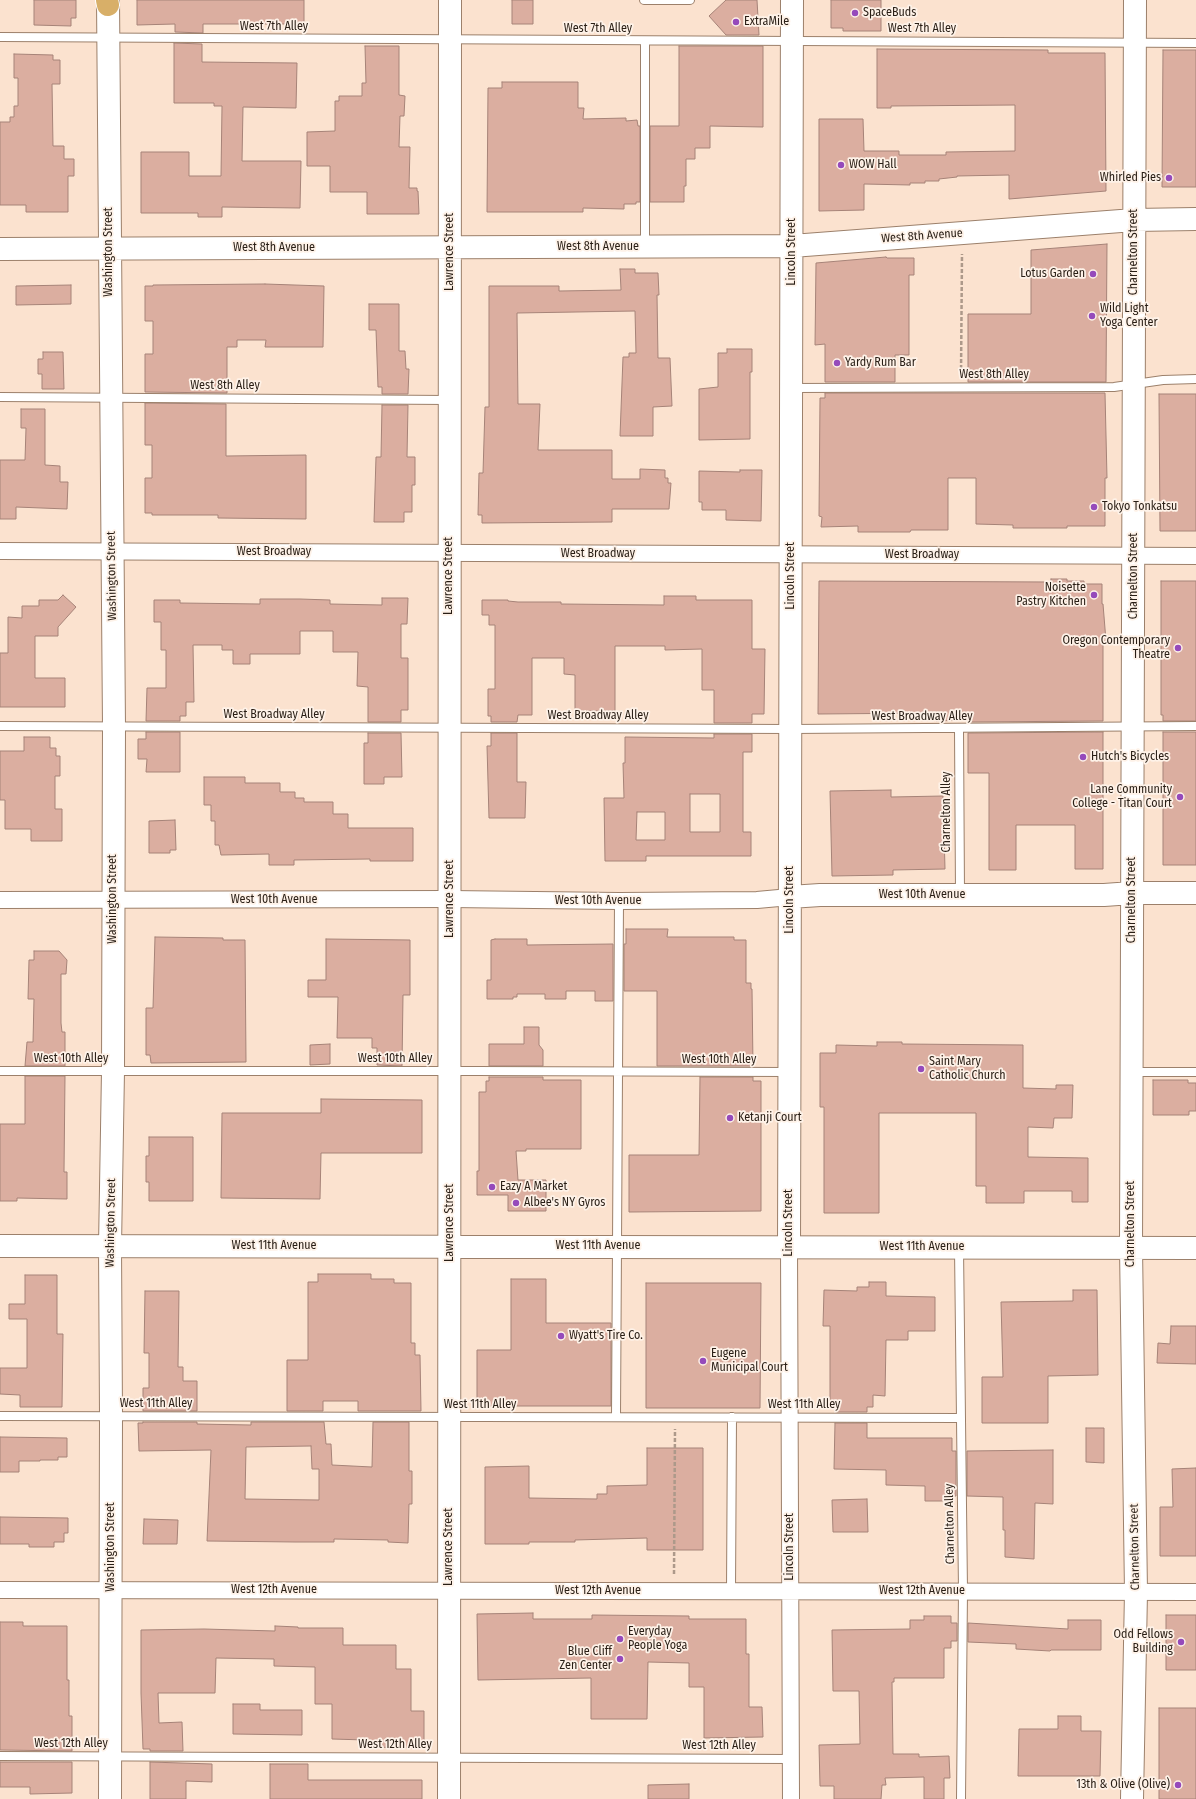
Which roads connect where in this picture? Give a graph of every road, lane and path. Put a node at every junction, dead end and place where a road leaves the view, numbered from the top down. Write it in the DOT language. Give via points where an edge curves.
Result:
graph roads {
  1 [pos="450,0"];
  2 [pos="644,0"];
  3 [pos="690,0"];
  4 [pos="792,0"];
  5 [pos="1135,0"];
  6 [pos="108,2"];
  7 [pos="0,37"];
  8 [pos="108,38"];
  9 [pos="450,40"];
  10 [pos="645,41"];
  11 [pos="792,41"];
  12 [pos="1135,42"];
  13 [pos="1196,42"];
  14 [pos="1196,219"];
  15 [pos="1134,220"];
  16 [pos="792,246"];
  17 [pos="450,247"];
  18 [pos="645,247"];
  19 [pos="0,249"];
  20 [pos="109,249"];
  21 [pos="962,249"];
  22 [pos="1196,379"];
  23 [pos="1134,385"];
  24 [pos="961,387"];
  25 [pos="791,388"];
  26 [pos="0,397"];
  27 [pos="110,397"];
  28 [pos="450,400"];
  29 [pos="0,551"];
  30 [pos="112,551"];
  31 [pos="449,553"];
  32 [pos="792,554"];
  33 [pos="1134,556"];
  34 [pos="1196,556"];
  35 [pos="0,726"];
  36 [pos="114,726"];
  37 [pos="1132,726"];
  38 [pos="1196,726"];
  39 [pos="450,727"];
  40 [pos="791,729"];
  41 [pos="959,729"];
  42 [pos="1132,893"];
  43 [pos="1196,893"];
  44 [pos="960,895"];
  45 [pos="790,897"];
  46 [pos="450,899"];
  47 [pos="0,900"];
  48 [pos="113,900"];
  49 [pos="619,901"];
  50 [pos="450,1070"];
  51 [pos="0,1071"];
  52 [pos="113,1071"];
  53 [pos="618,1071"];
  54 [pos="790,1072"];
  55 [pos="1132,1072"];
  56 [pos="1196,1072"];
  57 [pos="0,1246"];
  58 [pos="110,1246"];
  59 [pos="449,1246"];
  60 [pos="616,1246"];
  61 [pos="789,1246"];
  62 [pos="959,1248"];
  63 [pos="1131,1248"];
  64 [pos="1196,1248"];
  65 [pos="0,1416"];
  66 [pos="112,1416"];
  67 [pos="449,1417"];
  68 [pos="616,1417"];
  69 [pos="674,1417"];
  70 [pos="732,1417"];
  71 [pos="790,1417"];
  72 [pos="961,1418"];
  73 [pos="0,1590"];
  74 [pos="111,1590"];
  75 [pos="449,1590"];
  76 [pos="674,1591"];
  77 [pos="731,1591"];
  78 [pos="790,1591"];
  79 [pos="964,1591"];
  80 [pos="1136,1592"];
  81 [pos="1196,1592"];
  82 [pos="0,1756"];
  83 [pos="110,1756"];
  84 [pos="449,1757"];
  85 [pos="791,1759"];
  86 [pos="110,1799"];
  87 [pos="449,1799"];
  88 [pos="791,1799"];
  89 [pos="961,1799"];
  90 [pos="1132,1799"];
  1 -- 9 [label="street, Lawrence Street"];
  2 -- 3 [label="lane"];
  4 -- 11 [label="street, Lincoln Street"];
  5 -- 12 [label="street, Charnelton Street"];
  6 -- 8 [label="street, Washington Street"];
  7 -- 8 [label="lane, West 7th Alley"];
  8 -- 9 [label="lane, West 7th Alley"];
  8 -- 20 [label="street, Washington Street"];
  9 -- 10 [label="lane, West 7th Alley"];
  9 -- 17 [label="street, Lawrence Street"];
  10 -- 11 [label="lane, West 7th Alley"];
  10 -- 18 [label="lane"];
  11 -- 12 [label="lane, West 7th Alley"];
  11 -- 16 [label="street, Lincoln Street"];
  12 -- 13 [label="lane, West 7th Alley"];
  12 -- 15 [label="street, Charnelton Street"];
  14 -- 15 [label="street, West 8th Avenue"];
  15 -- 16 [label="street, West 8th Avenue"];
  15 -- 23 [label="street, Charnelton Street"];
  16 -- 18 [label="street, West 8th Avenue"];
  16 -- 25 [label="street, Lincoln Street"];
  17 -- 18 [label="street, West 8th Avenue"];
  17 -- 20 [label="street, West 8th Avenue"];
  17 -- 28 [label="street, Lawrence Street"];
  19 -- 20 [label="street, West 8th Avenue"];
  20 -- 27 [label="street, Washington Street"];
  21 -- 24 [label="path"];
  22 -- 23 [label="lane, West 8th Alley" via="1163,380"];
  23 -- 24 [label="lane, West 8th Alley"];
  23 -- 33 [label="street, Charnelton Street"];
  24 -- 25 [label="lane, West 8th Alley"];
  25 -- 32 [label="street, Lincoln Street"];
  26 -- 27 [label="lane, West 8th Alley"];
  27 -- 28 [label="lane, West 8th Alley"];
  27 -- 30 [label="street, Washington Street"];
  28 -- 31 [label="street, Lawrence Street"];
  29 -- 30 [label="street, West Broadway"];
  30 -- 31 [label="street, West Broadway"];
  30 -- 36 [label="street, Washington Street"];
  31 -- 32 [label="street, West Broadway"];
  31 -- 39 [label="street, Lawrence Street"];
  32 -- 33 [label="street, West Broadway"];
  32 -- 40 [label="street, Lincoln Street"];
  33 -- 34 [label="street, West Broadway"];
  33 -- 37 [label="street, Charnelton Street"];
  35 -- 36 [label="lane, West Broadway Alley"];
  36 -- 39 [label="lane, West Broadway Alley"];
  36 -- 48 [label="street, Washington Street"];
  37 -- 38 [label="lane, West Broadway Alley"];
  37 -- 41 [label="lane, West Broadway Alley"];
  37 -- 42 [label="street, Charnelton Street"];
  39 -- 40 [label="lane, West Broadway Alley"];
  39 -- 46 [label="street, Lawrence Street"];
  40 -- 41 [label="lane, West Broadway Alley"];
  40 -- 45 [label="street, Lincoln Street"];
  41 -- 44 [label="lane, Charnelton Alley"];
  42 -- 43 [label="street, West 10th Avenue"];
  42 -- 44 [label="street, West 10th Avenue"];
  42 -- 55 [label="street, Charnelton Street"];
  44 -- 45 [label="street, West 10th Avenue"];
  45 -- 49 [label="street, West 10th Avenue" via="757,900"];
  45 -- 54 [label="street, Lincoln Street"];
  46 -- 48 [label="street, West 10th Avenue"];
  46 -- 49 [label="street, West 10th Avenue"];
  46 -- 50 [label="street, Lawrence Street"];
  47 -- 48 [label="street, West 10th Avenue"];
  48 -- 52 [label="street, Washington Street"];
  49 -- 53 [label="lane"];
  50 -- 52 [label="lane, West 10th Alley"];
  50 -- 53 [label="lane, West 10th Alley"];
  50 -- 59 [label="street, Lawrence Street"];
  51 -- 52 [label="lane, West 10th Alley"];
  52 -- 58 [label="street, Washington Street"];
  53 -- 54 [label="lane, West 10th Alley"];
  53 -- 60 [label="lane"];
  54 -- 61 [label="street, Lincoln Street"];
  55 -- 56 [label="lane"];
  55 -- 63 [label="street, Charnelton Street"];
  57 -- 58 [label="street, West 11th Avenue"];
  58 -- 59 [label="street, West 11th Avenue"];
  58 -- 66 [label="street, Washington Street"];
  59 -- 60 [label="street, West 11th Avenue"];
  59 -- 67 [label="street, Lawrence Street"];
  60 -- 61 [label="street, West 11th Avenue"];
  60 -- 68 [label="lane"];
  61 -- 62 [label="street, West 11th Avenue"];
  61 -- 71 [label="street, Lincoln Street"];
  62 -- 63 [label="street, West 11th Avenue"];
  62 -- 72 [label="lane, Charnelton Alley"];
  63 -- 64 [label="street, West 11th Avenue"];
  63 -- 80 [label="street, Charnelton Street"];
  65 -- 66 [label="lane, West 11th Alley"];
  66 -- 67 [label="lane, West 11th Alley"];
  66 -- 74 [label="street, Washington Street"];
  67 -- 68 [label="lane, West 11th Alley"];
  67 -- 75 [label="street, Lawrence Street"];
  68 -- 69 [label="lane, West 11th Alley"];
  69 -- 70 [label="lane, West 11th Alley"];
  69 -- 76 [label="path"];
  70 -- 71 [label="lane, West 11th Alley"];
  70 -- 77 [label="lane"];
  71 -- 72 [label="lane, West 11th Alley"];
  71 -- 78 [label="street, Lincoln Street"];
  72 -- 79 [label="lane, Charnelton Alley"];
  73 -- 74 [label="street, West 12th Avenue"];
  74 -- 75 [label="street, West 12th Avenue"];
  74 -- 83 [label="street, Washington Street"];
  75 -- 76 [label="street, West 12th Avenue"];
  75 -- 84 [label="street, Lawrence Street"];
  76 -- 77 [label="street, West 12th Avenue"];
  77 -- 78 [label="street, West 12th Avenue"];
  78 -- 79 [label="street, West 12th Avenue"];
  78 -- 85 [label="street, Lincoln Street"];
  79 -- 80 [label="street, West 12th Avenue"];
  79 -- 89 [label="lane, Charnelton Alley"];
  80 -- 81 [label="street, West 12th Avenue"];
  80 -- 90 [label="street, Charnelton Street"];
  82 -- 83 [label="lane, West 12th Alley"];
  83 -- 84 [label="lane, West 12th Alley"];
  83 -- 86 [label="street, Washington Street"];
  84 -- 85 [label="lane, West 12th Alley"];
  84 -- 87 [label="street, Lawrence Street"];
  85 -- 88 [label="street, Lincoln Street"];
}
